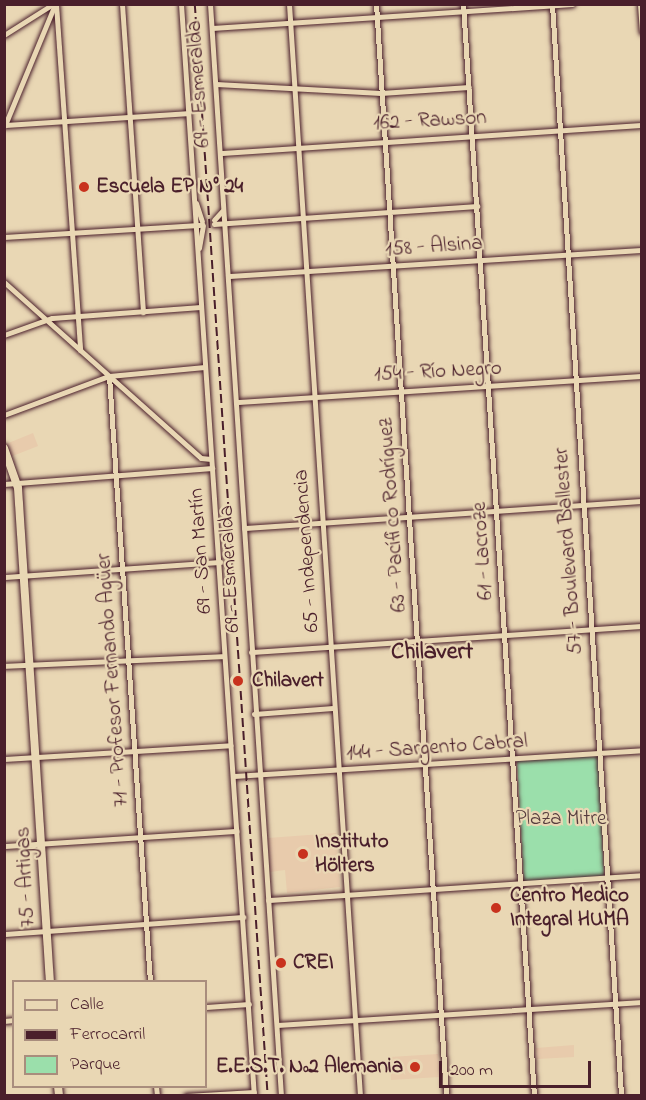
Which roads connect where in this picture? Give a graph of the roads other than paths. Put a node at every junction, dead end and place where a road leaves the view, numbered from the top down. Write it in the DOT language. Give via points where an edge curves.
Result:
graph roads {
  1 [pos="54,4"];
  2 [pos="122,4"];
  3 [pos="181,4"];
  4 [pos="210,4"];
  5 [pos="289,4"];
  6 [pos="376,4"];
  7 [pos="572,4"];
  8 [pos="640,4"];
  9 [pos="552,5"];
  10 [pos="509,6"];
  11 [pos="464,8"];
  12 [pos="377,16"];
  13 [pos="290,23"];
  14 [pos="212,28"];
  15 [pos="642,32"];
  16 [pos="4,35"];
  17 [pos="216,84"];
  18 [pos="469,87"];
  19 [pos="294,88"];
  20 [pos="381,93"];
  21 [pos="188,112"];
  22 [pos="130,117"];
  23 [pos="67,120"];
  24 [pos="5,124"];
  25 [pos="642,125"];
  26 [pos="560,129"];
  27 [pos="473,136"];
  28 [pos="384,141"];
  29 [pos="300,145"];
  30 [pos="221,153"];
  31 [pos="192,188"];
  32 [pos="224,189"];
  33 [pos="477,206"];
  34 [pos="389,210"];
  35 [pos="303,215"];
  36 [pos="203,223"];
  37 [pos="225,224"];
  38 [pos="194,226"];
  39 [pos="137,228"];
  40 [pos="73,232"];
  41 [pos="4,237"];
  42 [pos="642,249"];
  43 [pos="566,254"];
  44 [pos="197,261"];
  45 [pos="480,261"];
  46 [pos="393,266"];
  47 [pos="307,271"];
  48 [pos="228,276"];
  49 [pos="4,282"];
  50 [pos="201,307"];
  51 [pos="143,312"];
  52 [pos="79,316"];
  53 [pos="45,319"];
  54 [pos="4,335"];
  55 [pos="81,350"];
  56 [pos="205,368"];
  57 [pos="109,376"];
  58 [pos="642,376"];
  59 [pos="574,381"];
  60 [pos="488,386"];
  61 [pos="401,391"];
  62 [pos="314,397"];
  63 [pos="237,402"];
  64 [pos="4,415"];
  65 [pos="4,448"];
  66 [pos="211,459"];
  67 [pos="212,468"];
  68 [pos="116,476"];
  69 [pos="4,484"];
  70 [pos="17,484"];
  71 [pos="642,501"];
  72 [pos="583,504"];
  73 [pos="496,510"];
  74 [pos="409,516"];
  75 [pos="322,521"];
  76 [pos="244,528"];
  77 [pos="220,562"];
  78 [pos="122,569"];
  79 [pos="24,575"];
  80 [pos="4,577"];
  81 [pos="642,626"];
  82 [pos="591,629"];
  83 [pos="505,634"];
  84 [pos="417,640"];
  85 [pos="330,646"];
  86 [pos="251,652"];
  87 [pos="224,656"];
  88 [pos="129,660"];
  89 [pos="31,665"];
  90 [pos="4,666"];
  91 [pos="333,708"];
  92 [pos="254,714"];
  93 [pos="231,745"];
  94 [pos="135,750"];
  95 [pos="642,750"];
  96 [pos="599,753"];
  97 [pos="36,756"];
  98 [pos="4,759"];
  99 [pos="512,759"];
  100 [pos="425,765"];
  101 [pos="338,771"];
  102 [pos="260,775"];
  103 [pos="234,776"];
  104 [pos="237,831"];
  105 [pos="140,838"];
  106 [pos="42,843"];
  107 [pos="4,846"];
  108 [pos="642,875"];
  109 [pos="607,878"];
  110 [pos="520,884"];
  111 [pos="433,889"];
  112 [pos="347,895"];
  113 [pos="268,900"];
  114 [pos="243,917"];
  115 [pos="145,924"];
  116 [pos="47,931"];
  117 [pos="4,934"];
  118 [pos="50,980"];
  119 [pos="150,980"];
  120 [pos="642,1002"];
  121 [pos="249,1004"];
  122 [pos="617,1004"];
  123 [pos="207,1007"];
  124 [pos="528,1009"];
  125 [pos="441,1015"];
  126 [pos="354,1020"];
  127 [pos="276,1025"];
  128 [pos="254,1094"];
  129 [pos="186,1095"];
  130 [pos="281,1095"];
  131 [pos="360,1095"];
  132 [pos="446,1095"];
  133 [pos="534,1095"];
  134 [pos="621,1095"];
  1 -- 16 [label="street"];
  1 -- 23 [label="street"];
  1 -- 24 [label="street"];
  2 -- 22 [label="street"];
  3 -- 21 [label="street, 69 - San Martín"];
  4 -- 14 [label="street, 69 - Esmeralda"];
  5 -- 13 [label="street, 65 - Independencia"];
  6 -- 12 [label="street, 63 - Pacífico Rodríguez"];
  7 -- 9 [label="street"];
  8 -- 15 [label="street"];
  9 -- 10 [label="street"];
  9 -- 26 [label="street, 57 - Boulevard Ballester"];
  10 -- 11 [label="street"];
  11 -- 12 [label="street"];
  11 -- 18 [label="street, 61 - Lacroze"];
  12 -- 13 [label="street"];
  12 -- 20 [label="street, 63 - Pacífico Rodríguez"];
  13 -- 14 [label="street"];
  13 -- 19 [label="street, 65 - Independencia"];
  14 -- 17 [label="street, 69 - Esmeralda"];
  17 -- 19 [label="street"];
  17 -- 30 [label="street, 69 - Esmeralda"];
  18 -- 20 [label="street"];
  18 -- 27 [label="street, 61 - Lacroze"];
  19 -- 20 [label="street"];
  19 -- 29 [label="street, 65 - Independencia"];
  20 -- 28 [label="street, 63 - Pacífico Rodríguez"];
  21 -- 22 [label="street"];
  21 -- 31 [label="street, 69 - San Martín"];
  22 -- 23 [label="street"];
  22 -- 39 [label="street"];
  23 -- 24 [label="street"];
  23 -- 40 [label="street"];
  25 -- 26 [label="street, 162 - Rawson"];
  26 -- 27 [label="street, 162 - Rawson"];
  26 -- 43 [label="street, 57 - Boulevard Ballester"];
  27 -- 28 [label="street, 162 - Rawson"];
  27 -- 33 [label="street, 61 - Lacroze"];
  28 -- 29 [label="street, 162 - Rawson"];
  28 -- 34 [label="street, 63 - Pacífico Rodríguez"];
  29 -- 30 [label="street, 162 - Rawson"];
  29 -- 35 [label="street, 65 - Independencia"];
  30 -- 32 [label="street, 69 - Esmeralda"];
  31 -- 36 [label="street"];
  31 -- 38 [label="street, 69 - San Martín"];
  32 -- 37 [label="street, 69 - Esmeralda"];
  32 -- 37 [label="street" via="221,217 214,222"];
  33 -- 34 [label="street"];
  33 -- 45 [label="street, 61 - Lacroze"];
  34 -- 35 [label="street"];
  34 -- 46 [label="street, 63 - Pacífico Rodríguez"];
  35 -- 37 [label="street"];
  35 -- 47 [label="street, 65 - Independencia"];
  36 -- 38 [label="street"];
  36 -- 44 [label="street"];
  37 -- 48 [label="street, 69 - Esmeralda"];
  38 -- 39 [label="street"];
  38 -- 44 [label="street, 69 - San Martín"];
  39 -- 40 [label="street"];
  39 -- 51 [label="street"];
  40 -- 41 [label="street"];
  40 -- 52 [label="street"];
  42 -- 43 [label="street, 158 - Alsina"];
  43 -- 45 [label="street, 158 - Alsina"];
  43 -- 59 [label="street, 57 - Boulevard Ballester"];
  44 -- 50 [label="street, 69 - San Martín"];
  45 -- 46 [label="street, 158 - Alsina"];
  45 -- 60 [label="street, 61 - Lacroze"];
  46 -- 47 [label="street, 158 - Alsina"];
  46 -- 61 [label="street, 63 - Pacífico Rodríguez"];
  47 -- 48 [label="street, 158 - Alsina"];
  47 -- 62 [label="street, 65 - Independencia"];
  48 -- 63 [label="street, 69 - Esmeralda"];
  49 -- 53 [label="street"];
  50 -- 51 [label="street"];
  50 -- 56 [label="street, 69 - San Martín"];
  51 -- 52 [label="street"];
  52 -- 53 [label="street"];
  52 -- 55 [label="street"];
  53 -- 54 [label="street"];
  53 -- 55 [label="street"];
  55 -- 57 [label="street"];
  56 -- 57 [label="street"];
  56 -- 66 [label="street, 69 - San Martín"];
  57 -- 64 [label="street"];
  57 -- 66 [label="street" via="201,458"];
  57 -- 68 [label="street, 71 - Profesor Fernando Agüer"];
  58 -- 59 [label="street, 154 - Río Negro"];
  59 -- 60 [label="street, 154 - Río Negro"];
  59 -- 72 [label="street, 57 - Boulevard Ballester"];
  60 -- 61 [label="street, 154 - Río Negro"];
  60 -- 73 [label="street, 61 - Lacroze"];
  61 -- 62 [label="street, 154 - Río Negro"];
  61 -- 74 [label="street, 63 - Pacífico Rodríguez"];
  62 -- 63 [label="street, 154 - Río Negro"];
  62 -- 75 [label="street, 65 - Independencia"];
  63 -- 76 [label="street, 69 - Esmeralda"];
  65 -- 70 [label="street, 75 - Artigas"];
  66 -- 67 [label="street, 69 - San Martín"];
  67 -- 68 [label="street"];
  67 -- 77 [label="street, 69 - San Martín"];
  68 -- 70 [label="street"];
  68 -- 78 [label="street, 71 - Profesor Fernando Agüer"];
  69 -- 70 [label="street"];
  70 -- 79 [label="street, 75 - Artigas"];
  71 -- 72 [label="street"];
  72 -- 73 [label="street"];
  72 -- 82 [label="street, 57 - Boulevard Ballester"];
  73 -- 74 [label="street"];
  73 -- 83 [label="street, 61 - Lacroze"];
  74 -- 75 [label="street"];
  74 -- 84 [label="street, 63 - Pacífico Rodríguez"];
  75 -- 76 [label="street"];
  75 -- 85 [label="street, 65 - Independencia"];
  76 -- 86 [label="street, 69 - Esmeralda"];
  77 -- 78 [label="street"];
  77 -- 87 [label="street, 69 - San Martín"];
  78 -- 79 [label="street"];
  78 -- 88 [label="street, 71 - Profesor Fernando Agüer"];
  79 -- 80 [label="street"];
  79 -- 89 [label="street, 75 - Artigas"];
  81 -- 82 [label="street"];
  82 -- 83 [label="street"];
  82 -- 96 [label="street, 57 - Boulevard Ballester"];
  83 -- 84 [label="street"];
  83 -- 99 [label="street, 61 - Lacroze"];
  84 -- 85 [label="street"];
  84 -- 100 [label="street, 63 - Pacífico Rodríguez"];
  85 -- 86 [label="street"];
  85 -- 91 [label="street, 65 - Independencia"];
  86 -- 92 [label="street, 69 - Esmeralda"];
  87 -- 88 [label="street"];
  87 -- 93 [label="street, 69 - San Martín"];
  88 -- 89 [label="street"];
  88 -- 94 [label="street, 71 - Profesor Fernando Agüer"];
  89 -- 90 [label="street"];
  89 -- 97 [label="street, 75 - Artigas"];
  91 -- 92 [label="street"];
  91 -- 101 [label="street, 65 - Independencia"];
  92 -- 102 [label="street, 69 - Esmeralda"];
  93 -- 94 [label="street"];
  93 -- 103 [label="street, 69 - San Martín"];
  94 -- 97 [label="street"];
  94 -- 105 [label="street, 71 - Profesor Fernando Agüer"];
  95 -- 96 [label="street, 144 - Sargento Cabral"];
  96 -- 99 [label="street, 144 - Sargento Cabral"];
  96 -- 109 [label="street, 57 - Boulevard Ballester"];
  97 -- 98 [label="street"];
  97 -- 106 [label="street, 75 - Artigas"];
  99 -- 100 [label="street, 144 - Sargento Cabral"];
  99 -- 110 [label="street, 61 - Lacroze"];
  100 -- 101 [label="street, 144 - Sargento Cabral"];
  100 -- 111 [label="street, 63 - Pacífico Rodríguez"];
  101 -- 102 [label="street, 144 - Sargento Cabral"];
  101 -- 112 [label="street, 65 - Independencia"];
  102 -- 103 [label="street, 144 - Sargento Cabral"];
  102 -- 113 [label="street, 69 - Esmeralda"];
  103 -- 104 [label="street, 69 - San Martín"];
  104 -- 105 [label="street"];
  104 -- 114 [label="street, 69 - San Martín"];
  105 -- 106 [label="street"];
  105 -- 115 [label="street, 71 - Profesor Fernando Agüer"];
  106 -- 107 [label="street"];
  106 -- 116 [label="street, 75 - Artigas"];
  108 -- 109 [label="street"];
  109 -- 110 [label="street"];
  109 -- 122 [label="street, 57 - Boulevard Ballester"];
  110 -- 111 [label="street"];
  110 -- 124 [label="street, 61 - Lacroze"];
  111 -- 112 [label="street"];
  111 -- 125 [label="street, 63 - Pacífico Rodríguez"];
  112 -- 113 [label="street"];
  112 -- 126 [label="street, 65 - Independencia"];
  113 -- 127 [label="street, 69 - Esmeralda"];
  114 -- 115 [label="street"];
  114 -- 121 [label="street, 69 - San Martín"];
  115 -- 116 [label="street"];
  115 -- 119 [label="street, 71 - Profesor Fernando Agüer"];
  116 -- 117 [label="street"];
  116 -- 118 [label="street, 75 - Artigas"];
  120 -- 122 [label="street"];
  121 -- 123 [label="street"];
  121 -- 128 [label="street, 69 - San Martín"];
  122 -- 124 [label="street"];
  122 -- 134 [label="street, 57 - Boulevard Ballester"];
  124 -- 125 [label="street"];
  124 -- 133 [label="street, 61 - Lacroze"];
  125 -- 126 [label="street"];
  125 -- 132 [label="street, 63 - Pacífico Rodríguez"];
  126 -- 127 [label="street"];
  126 -- 131 [label="street, 65 - Independencia"];
  127 -- 130 [label="street, 69 - Esmeralda"];
  128 -- 129 [label="street"];
}
